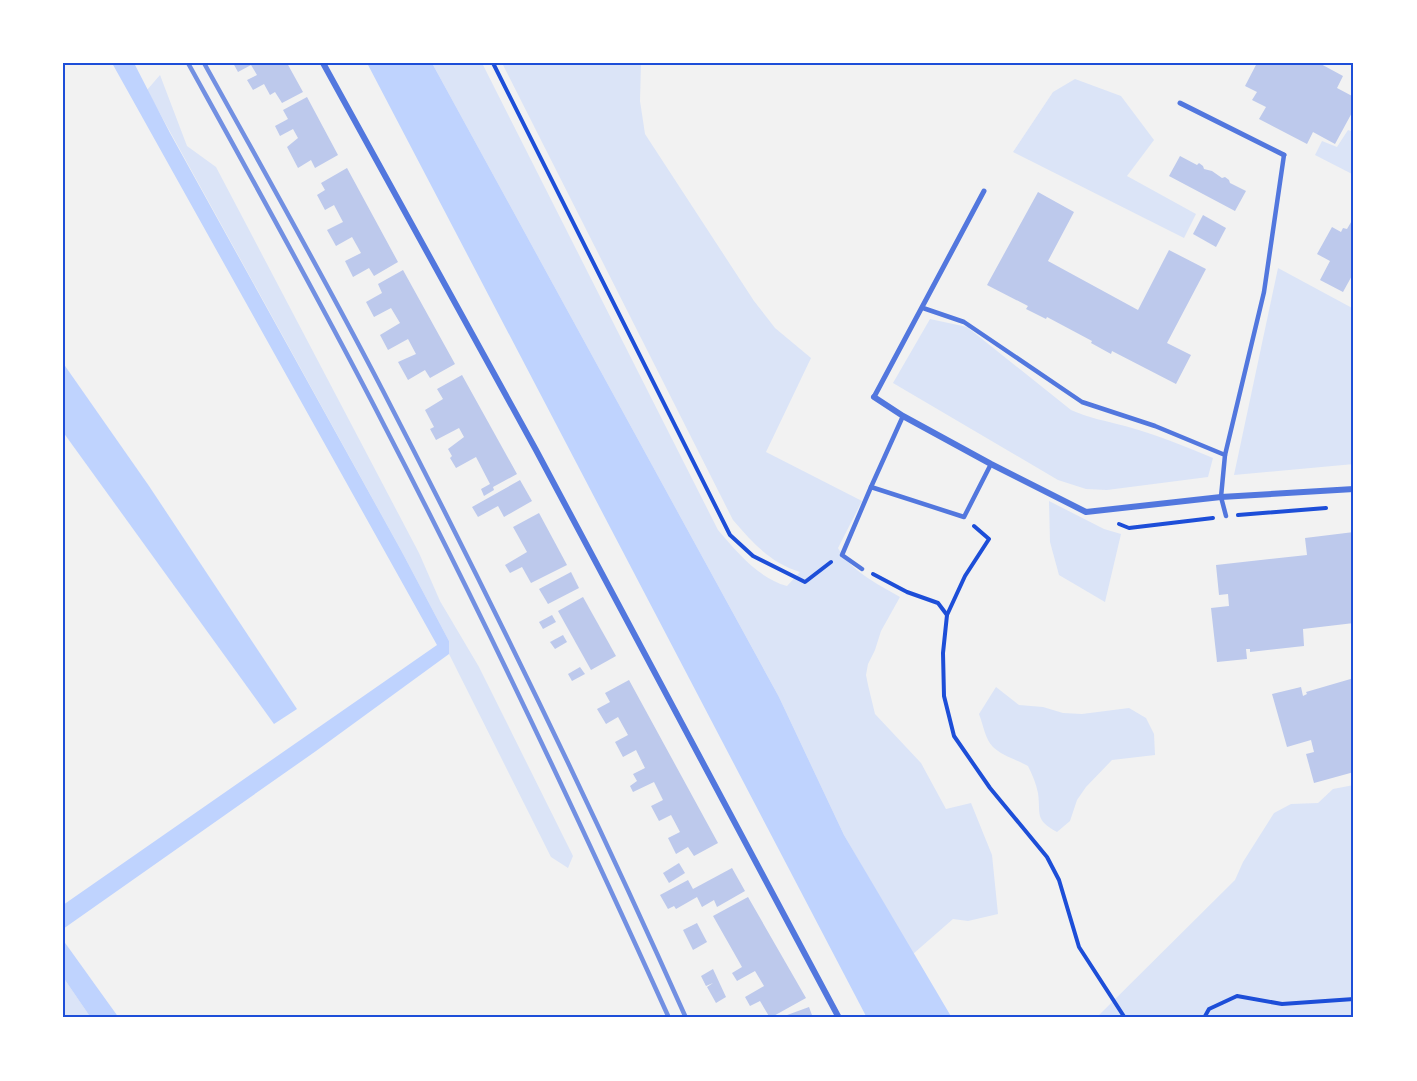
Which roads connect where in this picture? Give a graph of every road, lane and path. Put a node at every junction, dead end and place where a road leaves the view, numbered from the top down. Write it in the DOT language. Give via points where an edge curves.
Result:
graph roads {
  1 [pos="323,63"];
  2 [pos="493,63"];
  3 [pos="1180,103"];
  4 [pos="1284,155"];
  5 [pos="984,191"];
  6 [pos="923,308"];
  7 [pos="874,397"];
  8 [pos="903,416"];
  9 [pos="1225,455"];
  10 [pos="991,464"];
  11 [pos="871,487"];
  12 [pos="1354,489"];
  13 [pos="1221,497"];
  14 [pos="1226,516"];
  15 [pos="964,517"];
  16 [pos="842,555"];
  17 [pos="862,569"];
  18 [pos="947,615"];
  19 [pos="1354,999"];
  20 [pos="839,1018"];
  21 [pos="1125,1018"];
  22 [pos="1204,1018"];
  1 -- 20 [label="street" via="536,450"];
  2 -- 16 [label="path" via="730,535 753,556 805,582"];
  3 -- 4 [label="street"];
  4 -- 9 [label="lane" via="1264,292"];
  5 -- 6 [label="street"];
  6 -- 7 [label="street"];
  6 -- 9 [label="lane" via="964,322 1083,402"];
  7 -- 8 [label="street"];
  8 -- 10 [label="street"];
  8 -- 11 [label="lane"];
  9 -- 13 [label="lane"];
  10 -- 13 [label="street" via="1086,512"];
  10 -- 15 [label="lane"];
  11 -- 15 [label="lane"];
  11 -- 16 [label="lane"];
  12 -- 13 [label="street"];
  13 -- 14 [label="lane"];
  15 -- 18 [label="path" via="989,539 965,576"];
  16 -- 17 [label="lane"];
  17 -- 18 [label="path" via="938,603"];
  18 -- 21 [label="path" via="944,696 954,736 990,788 1047,857 1059,880 1078,947"];
  19 -- 22 [label="path" via="1282,1004 1237,996 1209,1009"];
}
